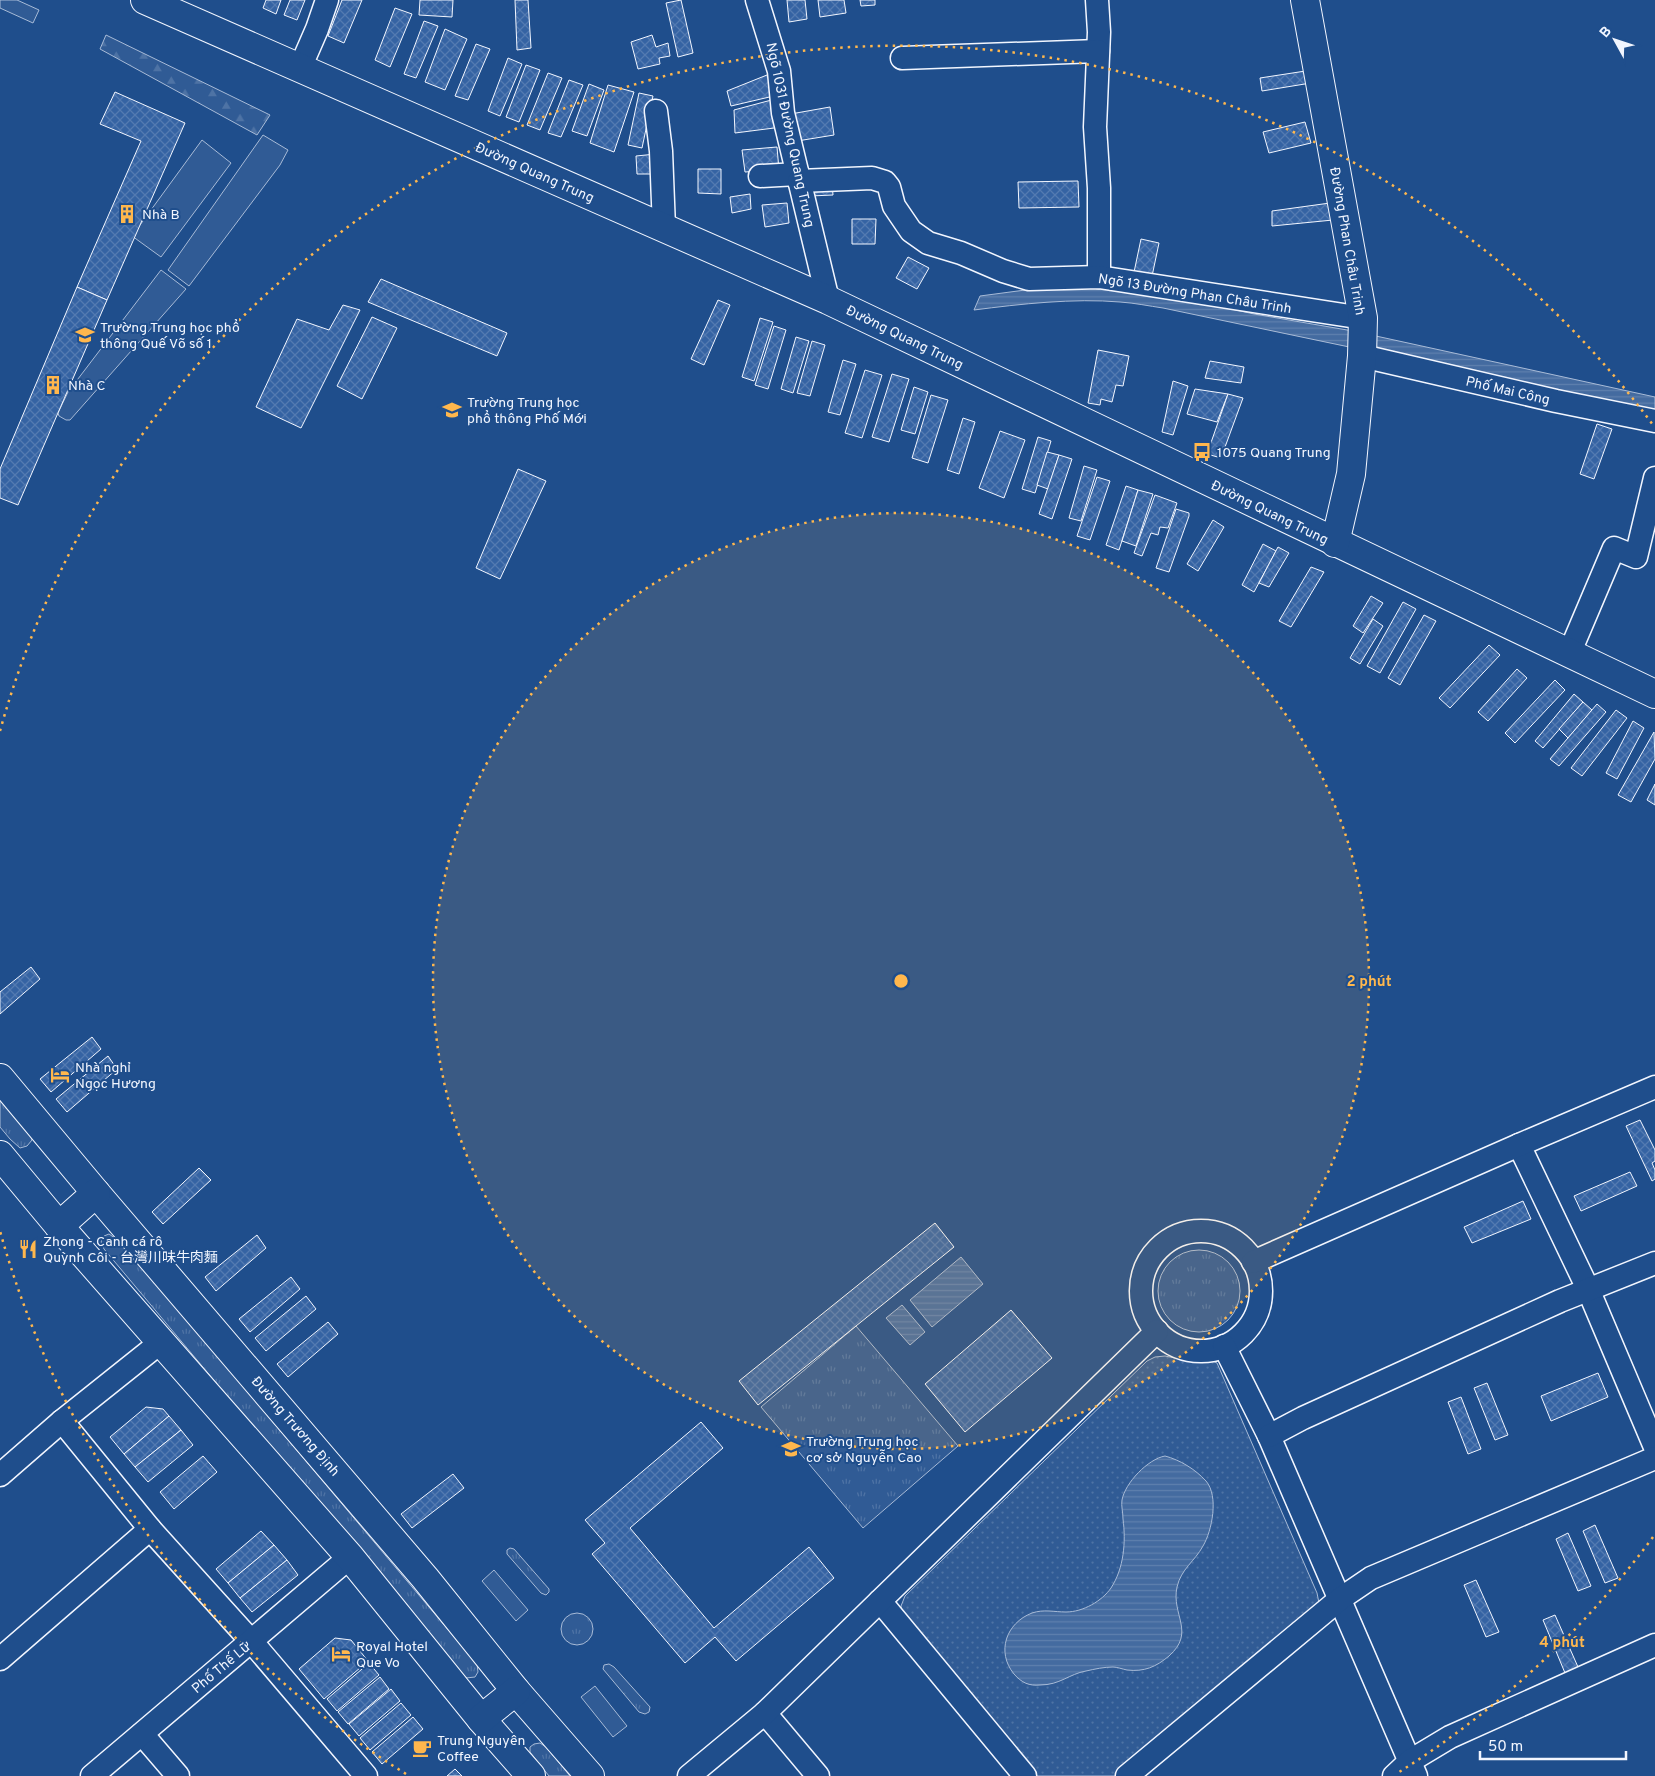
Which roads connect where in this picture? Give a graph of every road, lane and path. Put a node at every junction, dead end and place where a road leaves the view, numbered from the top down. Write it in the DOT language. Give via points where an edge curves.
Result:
graph roads {
  1 [pos="145,0"];
  2 [pos="327,0"];
  3 [pos="757,0"];
  4 [pos="1097,0"];
  5 [pos="1305,0"];
  6 [pos="1098,50"];
  7 [pos="902,58"];
  8 [pos="300,68"];
  9 [pos="656,111"];
  10 [pos="760,176"];
  11 [pos="799,178"];
  12 [pos="664,228"];
  13 [pos="1099,278"];
  14 [pos="828,300"];
  15 [pos="1363,318"];
  16 [pos="1362,356"];
  17 [pos="1655,421"];
  18 [pos="1655,478"];
  19 [pos="1335,543"];
  20 [pos="1569,654"];
  21 [pos="1655,694"];
  22 [pos="0,1078"];
  23 [pos="1655,1087"];
  24 [pos="1519,1145"];
  25 [pos="0,1155"];
  26 [pos="96,1193"];
  27 [pos="59,1226"];
  28 [pos="1253,1262"];
  29 [pos="1655,1263"];
  30 [pos="1588,1289"];
  31 [pos="1157,1331"];
  32 [pos="161,1342"];
  33 [pos="1224,1346"];
  34 [pos="62,1422"];
  35 [pos="1269,1436"];
  36 [pos="1655,1447"];
  37 [pos="1655,1458"];
  38 [pos="0,1475"];
  39 [pos="150,1529"];
  40 [pos="350,1557"];
  41 [pos="1340,1599"];
  42 [pos="880,1601"];
  43 [pos="252,1642"];
  44 [pos="1655,1644"];
  45 [pos="0,1659"];
  46 [pos="516,1690"];
  47 [pos="766,1713"];
  48 [pos="481,1720"];
  49 [pos="142,1734"];
  50 [pos="1407,1771"];
  51 [pos="92,1776"];
  52 [pos="178,1776"];
  53 [pos="366,1776"];
  54 [pos="531,1776"];
  55 [pos="590,1776"];
  56 [pos="688,1776"];
  57 [pos="818,1776"];
  58 [pos="1025,1776"];
  59 [pos="1127,1776"];
  1 -- 8 [label="main road, Đường Quang Trung"];
  2 -- 8 [label="street"];
  3 -- 11 [label="street, Ngõ 1031 Đường Quang Trung" via="780,71 783,113"];
  4 -- 6 [label="street"];
  5 -- 15 [label="main road, Đường Phan Châu Trinh"];
  6 -- 7 [label="street"];
  6 -- 13 [label="street" via="1095,126"];
  8 -- 12 [label="main road, Đường Quang Trung"];
  9 -- 12 [label="street"];
  10 -- 11 [label="street, Ngõ 13 Đường Phan Châu Trinh"];
  11 -- 13 [label="street, Ngõ 13 Đường Phan Châu Trinh" via="872,178 885,182 894,206 911,231 928,243 961,253 1003,272 1029,279"];
  11 -- 14 [label="street, Ngõ 1031 Đường Quang Trung"];
  12 -- 14 [label="main road, Đường Quang Trung"];
  13 -- 15 [label="street, Ngõ 13 Đường Phan Châu Trinh"];
  14 -- 19 [label="main road, Đường Quang Trung"];
  15 -- 16 [label="main road, Đường Phan Châu Trinh"];
  16 -- 17 [label="street, Phố Mai Công"];
  16 -- 19 [label="main road, Đường Phan Châu Trinh" via="1351,474"];
  18 -- 20 [label="street" via="1636,556 1614,548"];
  19 -- 20 [label="main road, Đường Quang Trung"];
  20 -- 21 [label="main road, Đường Quang Trung"];
  22 -- 26 [label="main road, Đường Trương Định"];
  23 -- 24 [label="street"];
  24 -- 28 [label="street"];
  24 -- 30 [label="street"];
  25 -- 27 [label="main road"];
  26 -- 27 [label="main road"];
  26 -- 46 [label="main road, Đường Trương Định" via="425,1578"];
  27 -- 32 [label="main road"];
  28 -- 31 [label="street" via="1239,1245 1211,1232 1188,1233 1167,1243 1150,1259 1141,1289 1145,1312"];
  28 -- 33 [label="street" via="1260,1279 1255,1315 1239,1337"];
  29 -- 30 [label="street"];
  30 -- 35 [label="street"];
  30 -- 36 [label="street"];
  31 -- 33 [label="street" via="1171,1343 1188,1349 1206,1351"];
  31 -- 42 [label="street"];
  32 -- 34 [label="street"];
  32 -- 40 [label="main road"];
  33 -- 35 [label="street"];
  34 -- 38 [label="street"];
  34 -- 39 [label="street"];
  35 -- 41 [label="street"];
  37 -- 41 [label="street" via="1371,1578"];
  39 -- 43 [label="street"];
  39 -- 45 [label="street"];
  40 -- 43 [label="street, Phố Thế Lữ"];
  40 -- 48 [label="main road"];
  41 -- 50 [label="street"];
  41 -- 59 [label="street"];
  42 -- 47 [label="street"];
  42 -- 58 [label="street"];
  43 -- 49 [label="street, Phố Thế Lữ"];
  43 -- 53 [label="street"];
  44 -- 50 [label="street" via="1450,1737"];
  46 -- 48 [label="main road"];
  46 -- 55 [label="main road, Đường Trương Định"];
  47 -- 56 [label="street"];
  47 -- 57 [label="street"];
  48 -- 54 [label="main road"];
  49 -- 51 [label="street, Phố Thế Lữ"];
  49 -- 52 [label="street"];
}
